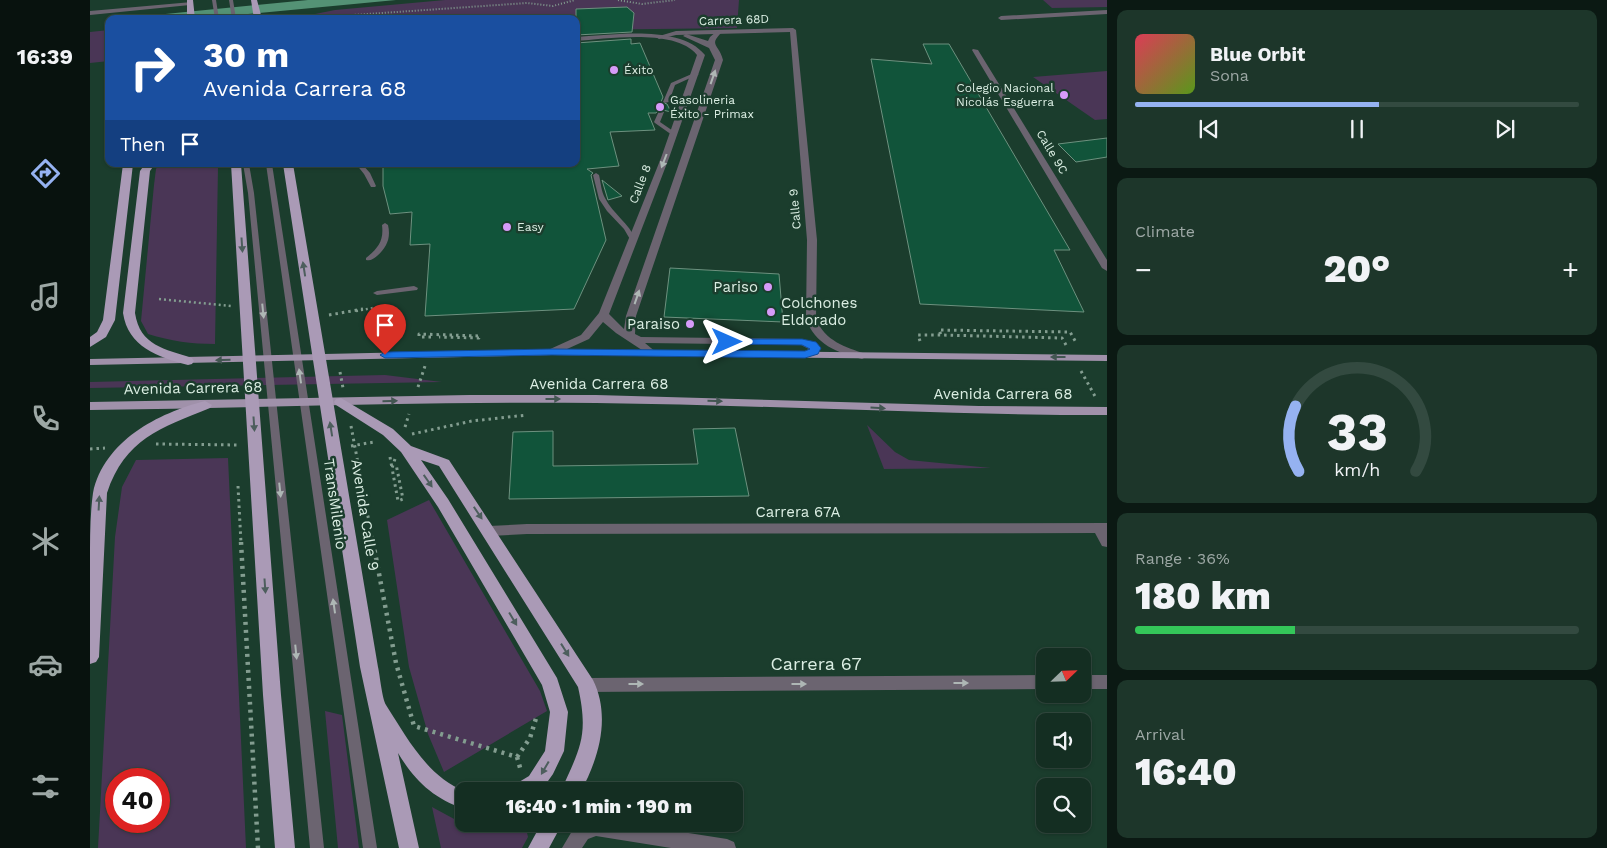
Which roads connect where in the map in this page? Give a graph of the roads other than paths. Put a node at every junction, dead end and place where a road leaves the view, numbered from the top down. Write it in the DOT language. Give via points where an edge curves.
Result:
graph roads {
  1 [pos="254,1"];
  2 [pos="231,2"];
  3 [pos="156,3"];
  4 [pos="190,4"];
  5 [pos="93,10"];
  6 [pos="1107,12"];
  7 [pos="233,15"];
  8 [pos="258,15"];
  9 [pos="1000,18"];
  10 [pos="793,30"];
  11 [pos="719,32"];
  12 [pos="676,33"];
  13 [pos="580,34"];
  14 [pos="659,37"];
  15 [pos="580,40"];
  16 [pos="711,46"];
  17 [pos="975,50"];
  18 [pos="696,74"];
  19 [pos="666,102"];
  20 [pos="661,112"];
  21 [pos="674,134"];
  22 [pos="128,167"];
  23 [pos="148,167"];
  24 [pos="237,167"];
  25 [pos="246,167"];
  26 [pos="268,167"];
  27 [pos="288,167"];
  28 [pos="362,167"];
  29 [pos="596,175"];
  30 [pos="373,186"];
  31 [pos="245,194"];
  32 [pos="385,225"];
  33 [pos="633,240"];
  34 [pos="368,258"];
  35 [pos="1107,268"];
  36 [pos="414,288"];
  37 [pos="378,293"];
  38 [pos="604,314"];
  39 [pos="629,337"];
  40 [pos="90,343"];
  41 [pos="552,352"];
  42 [pos="651,352"];
  43 [pos="805,354"];
  44 [pos="862,356"];
  45 [pos="1107,358"];
  46 [pos="188,361"];
  47 [pos="90,362"];
  48 [pos="341,402"];
  49 [pos="205,404"];
  50 [pos="90,406"];
  51 [pos="1107,411"];
  52 [pos="397,455"];
  53 [pos="1104,528"];
  54 [pos="489,531"];
  55 [pos="1107,542"];
  56 [pos="90,657"];
  57 [pos="1036,682"];
  58 [pos="1091,682"];
  59 [pos="1107,682"];
  60 [pos="587,685"];
  61 [pos="376,704"];
  62 [pos="536,782"];
  63 [pos="576,782"];
  64 [pos="455,797"];
  65 [pos="547,832"];
  66 [pos="285,848"];
  67 [pos="318,848"];
  68 [pos="370,848"];
  69 [pos="409,848"];
  70 [pos="538,848"];
  71 [pos="571,848"];
  72 [pos="727,848"];
  1 -- 8 [label="highway"];
  2 -- 7 [label="lane"];
  3 -- 4 [label="street"];
  3 -- 5 [label="street"];
  6 -- 9 [label="street"];
  10 -- 11 [label="street, Carrera 68D"];
  10 -- 44 [label="street, Calle 9" via="812,240 811,319 822,339"];
  11 -- 12 [label="street, Carrera 68D"];
  11 -- 16 [label="street" via="712,38"];
  12 -- 13 [label="street, Carrera 68D"];
  12 -- 14 [label="street, Carrera 68D"];
  12 -- 16 [label="street"];
  14 -- 15 [label="street, Calle 8"];
  14 -- 18 [label="street, Calle 8" via="697,48 701,55"];
  39 -- 16 [label="street, one-way" via="631,316 719,60"];
  17 -- 35 [label="street, Calle 9C"];
  18 -- 19 [label="lane" via="673,84"];
  18 -- 21 [label="street, Calle 8"];
  20 -- 21 [label="lane" via="657,122"];
  21 -- 33 [label="street, Calle 8, one-way"];
  22 -- 40 [label="highway" via="109,320 102,334"];
  23 -- 46 [label="highway" via="130,313 131,328 141,341"];
  24 -- 31 [label="highway"];
  25 -- 31 [label="lane"];
  68 -- 26 [label="lane, TransMilenio, one-way"];
  61 -- 27 [label="highway, Avenida Calle 9, one-way"];
  28 -- 30 [label="lane"];
  29 -- 33 [label="lane" via="601,198 628,227"];
  31 -- 66 [label="highway, one-way" via="272,694"];
  31 -- 67 [label="lane, one-way"];
  32 -- 34 [label="lane" via="387,239 384,246"];
  33 -- 38 [label="street, Calle 8"];
  36 -- 37 [label="lane"];
  38 -- 39 [label="street" via="614,327"];
  38 -- 41 [label="street, Calle 8" via="584,336"];
  39 -- 42 [label="street"];
  39 -- 43 [label="street" via="652,342 802,342 816,348 814,352"];
  41 -- 42 [label="main road, Avenida Carrera 68"];
  41 -- 46 [label="main road, Avenida Carrera 68, one-way"];
  42 -- 43 [label="main road, Avenida Carrera 68"];
  43 -- 44 [label="main road, Avenida Carrera 68"];
  45 -- 44 [label="main road, Avenida Carrera 68, one-way"];
  46 -- 47 [label="main road, Avenida Carrera 68"];
  48 -- 49 [label="main road, Avenida Carrera 68"];
  48 -- 51 [label="main road, Avenida Carrera 68, one-way" via="594,399 766,402 968,411"];
  48 -- 52 [label="highway" via="388,432"];
  49 -- 50 [label="main road, Avenida Carrera 68"];
  56 -- 49 [label="highway, one-way" via="100,493 107,470 124,446 139,435"];
  52 -- 54 [label="highway, one-way" via="444,463"];
  52 -- 62 [label="highway, one-way" via="444,503 551,683 559,712 554,751"];
  53 -- 54 [label="street, Carrera 67A"];
  53 -- 55 [label="street"];
  54 -- 60 [label="highway, one-way"];
  60 -- 57 [label="street, Carrera 67, one-way"];
  58 -- 59 [label="street"];
  60 -- 63 [label="highway" via="592,701 593,740"];
  61 -- 64 [label="highway" via="428,780"];
  61 -- 69 [label="highway, Avenida Calle 9"];
  65 -- 70 [label="highway"];
  71 -- 72 [label="street" via="582,832 596,828"];
}
